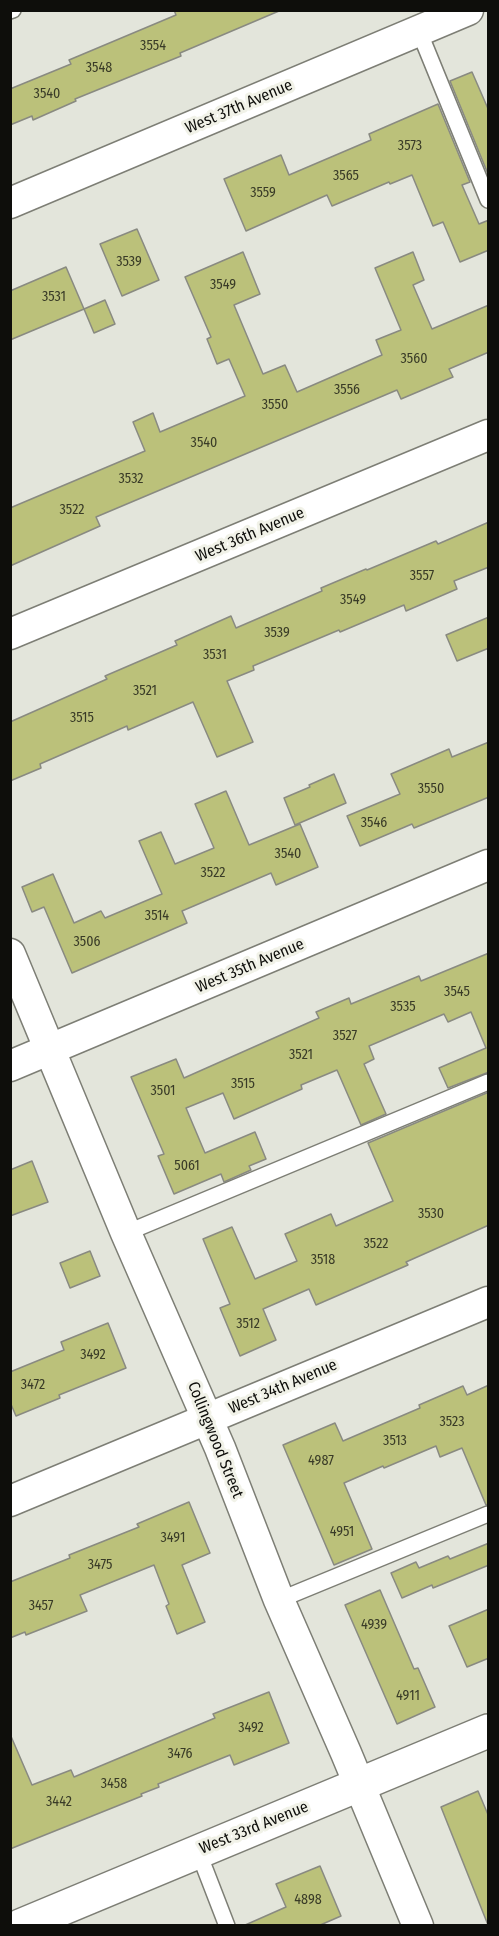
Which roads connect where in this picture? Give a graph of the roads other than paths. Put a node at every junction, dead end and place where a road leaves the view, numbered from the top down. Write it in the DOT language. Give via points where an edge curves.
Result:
graph roads {
  1 [pos="468,10"];
  2 [pos="419,31"];
  3 [pos="489,200"];
  4 [pos="10,203"];
  5 [pos="489,435"];
  6 [pos="10,634"];
  7 [pos="489,865"];
  8 [pos="10,954"];
  9 [pos="50,1050"];
  10 [pos="10,1066"];
  11 [pos="489,1082"];
  12 [pos="126,1233"];
  13 [pos="489,1302"];
  14 [pos="207,1419"];
  15 [pos="10,1501"];
  16 [pos="489,1515"];
  17 [pos="279,1600"];
  18 [pos="489,1731"];
  19 [pos="359,1785"];
  20 [pos="198,1851"];
  21 [pos="20,1926"];
  22 [pos="227,1926"];
  23 [pos="418,1926"];
  1 -- 2 [label="street, West 37th Avenue"];
  2 -- 3 [label="lane"];
  2 -- 4 [label="street, West 37th Avenue"];
  5 -- 6 [label="street, West 36th Avenue"];
  7 -- 9 [label="street, West 35th Avenue"];
  8 -- 9 [label="street, Collingwood Street"];
  9 -- 10 [label="street, West 35th Avenue"];
  9 -- 12 [label="street, Collingwood Street"];
  11 -- 12 [label="lane"];
  12 -- 14 [label="street, Collingwood Street"];
  13 -- 14 [label="street, West 34th Avenue"];
  14 -- 15 [label="street, West 34th Avenue"];
  14 -- 17 [label="street, Collingwood Street"];
  16 -- 17 [label="lane"];
  17 -- 19 [label="street, Collingwood Street"];
  18 -- 19 [label="street, West 33rd Avenue"];
  19 -- 20 [label="street, West 33rd Avenue"];
  19 -- 23 [label="street, Collingwood Street"];
  20 -- 21 [label="street, West 33rd Avenue"];
  20 -- 22 [label="lane"];
}
